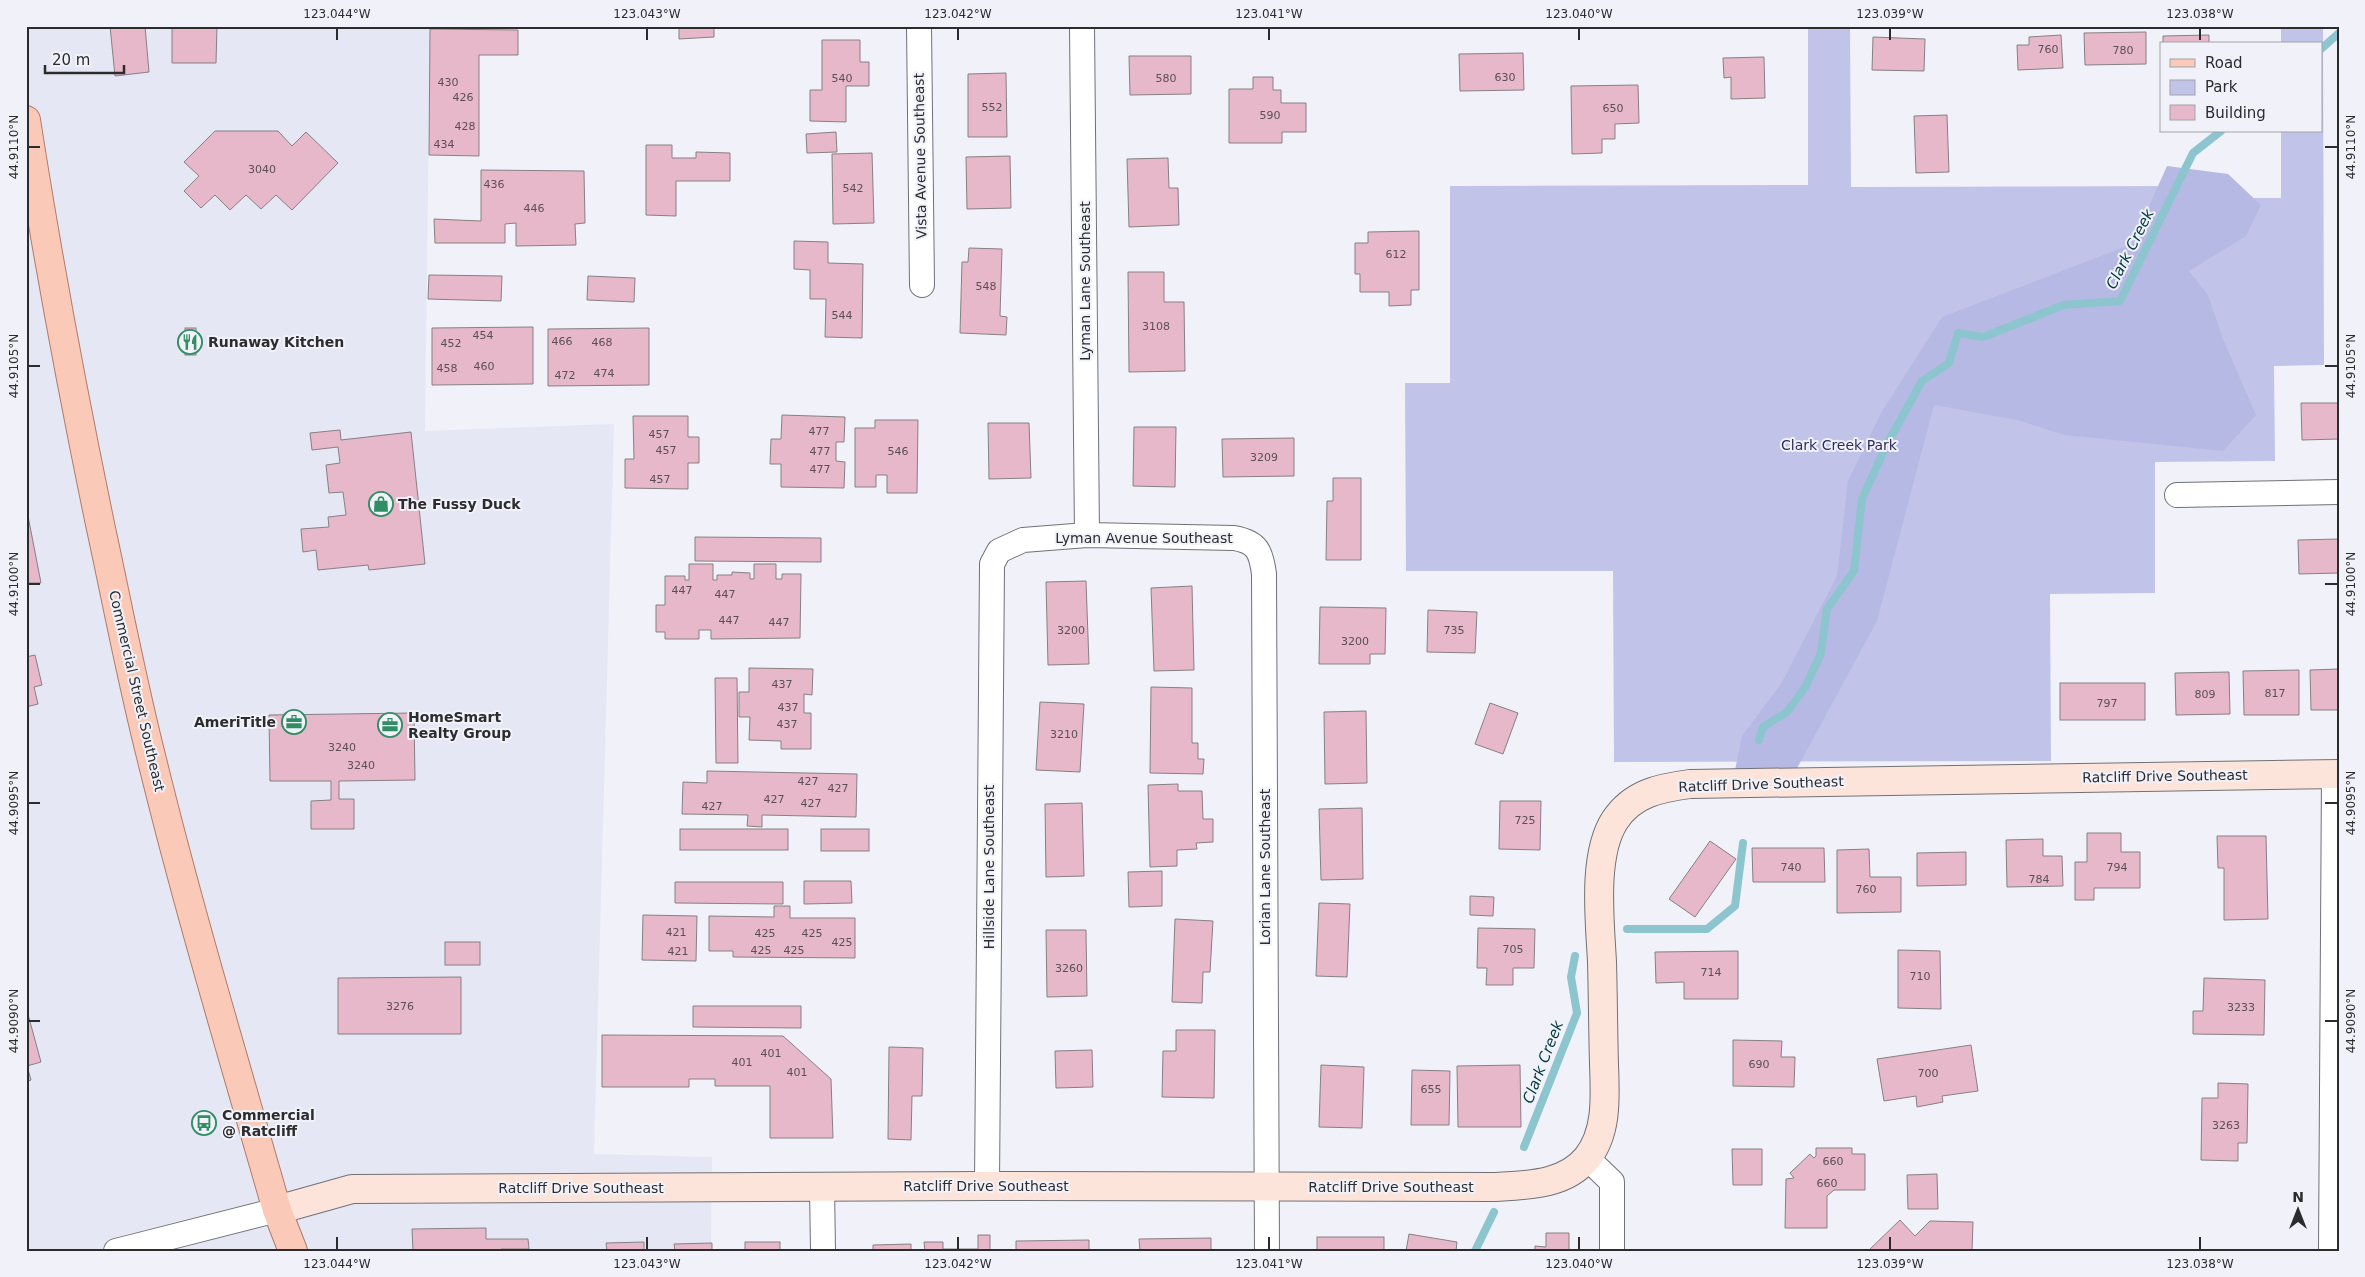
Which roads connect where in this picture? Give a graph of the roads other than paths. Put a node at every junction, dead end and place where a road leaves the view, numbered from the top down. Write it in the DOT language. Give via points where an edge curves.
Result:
graph roads {
  1 [pos="919,26"];
  2 [pos="1082,26"];
  3 [pos="26,120"];
  4 [pos="922,285"];
  5 [pos="2339,492"];
  6 [pos="2176,495"];
  7 [pos="1087,535"];
  8 [pos="1258,549"];
  9 [pos="999,551"];
  10 [pos="2336,774"];
  11 [pos="1587,1158"];
  12 [pos="822,1186"];
  13 [pos="987,1186"];
  14 [pos="1267,1187"];
  15 [pos="277,1210"];
  16 [pos="116,1251"];
  17 [pos="293,1251"];
  18 [pos="823,1251"];
  19 [pos="1267,1251"];
  20 [pos="1612,1251"];
  21 [pos="2331,1251"];
  1 -- 4 [label="street, Vista Avenue Southeast"];
  2 -- 7 [label="street, Lyman Lane Southeast"];
  3 -- 15 [label="main road, Commercial Street Southeast" via="46,250 117,609 188,900"];
  5 -- 6 [label="street"];
  7 -- 8 [label="street, Lyman Avenue Southeast" via="1234,538 1247,540"];
  7 -- 9 [label="street, Lyman Avenue Southeast" via="1023,540"];
  8 -- 14 [label="street, Lorian Lane Southeast" via="1264,574"];
  9 -- 13 [label="street, Hillside Lane Southeast" via="992,564"];
  10 -- 11 [label="street, Ratcliff Drive Southeast" via="1690,784 1646,792 1630,803 1615,821 1601,867 1605,1093 1603,1127"];
  10 -- 21 [label="street"];
  11 -- 14 [label="street, Ratcliff Drive Southeast" via="1568,1174 1541,1184 1496,1187"];
  11 -- 20 [label="street" via="1612,1182"];
  12 -- 13 [label="street, Ratcliff Drive Southeast"];
  12 -- 15 [label="street, Ratcliff Drive Southeast" via="352,1189"];
  12 -- 18 [label="street"];
  13 -- 14 [label="street, Ratcliff Drive Southeast"];
  14 -- 19 [label="street, Lorian Lane Southeast"];
  15 -- 16 [label="street, Ratcliff Drive Southeast"];
  15 -- 17 [label="main road, Commercial Street Southeast"];
}
